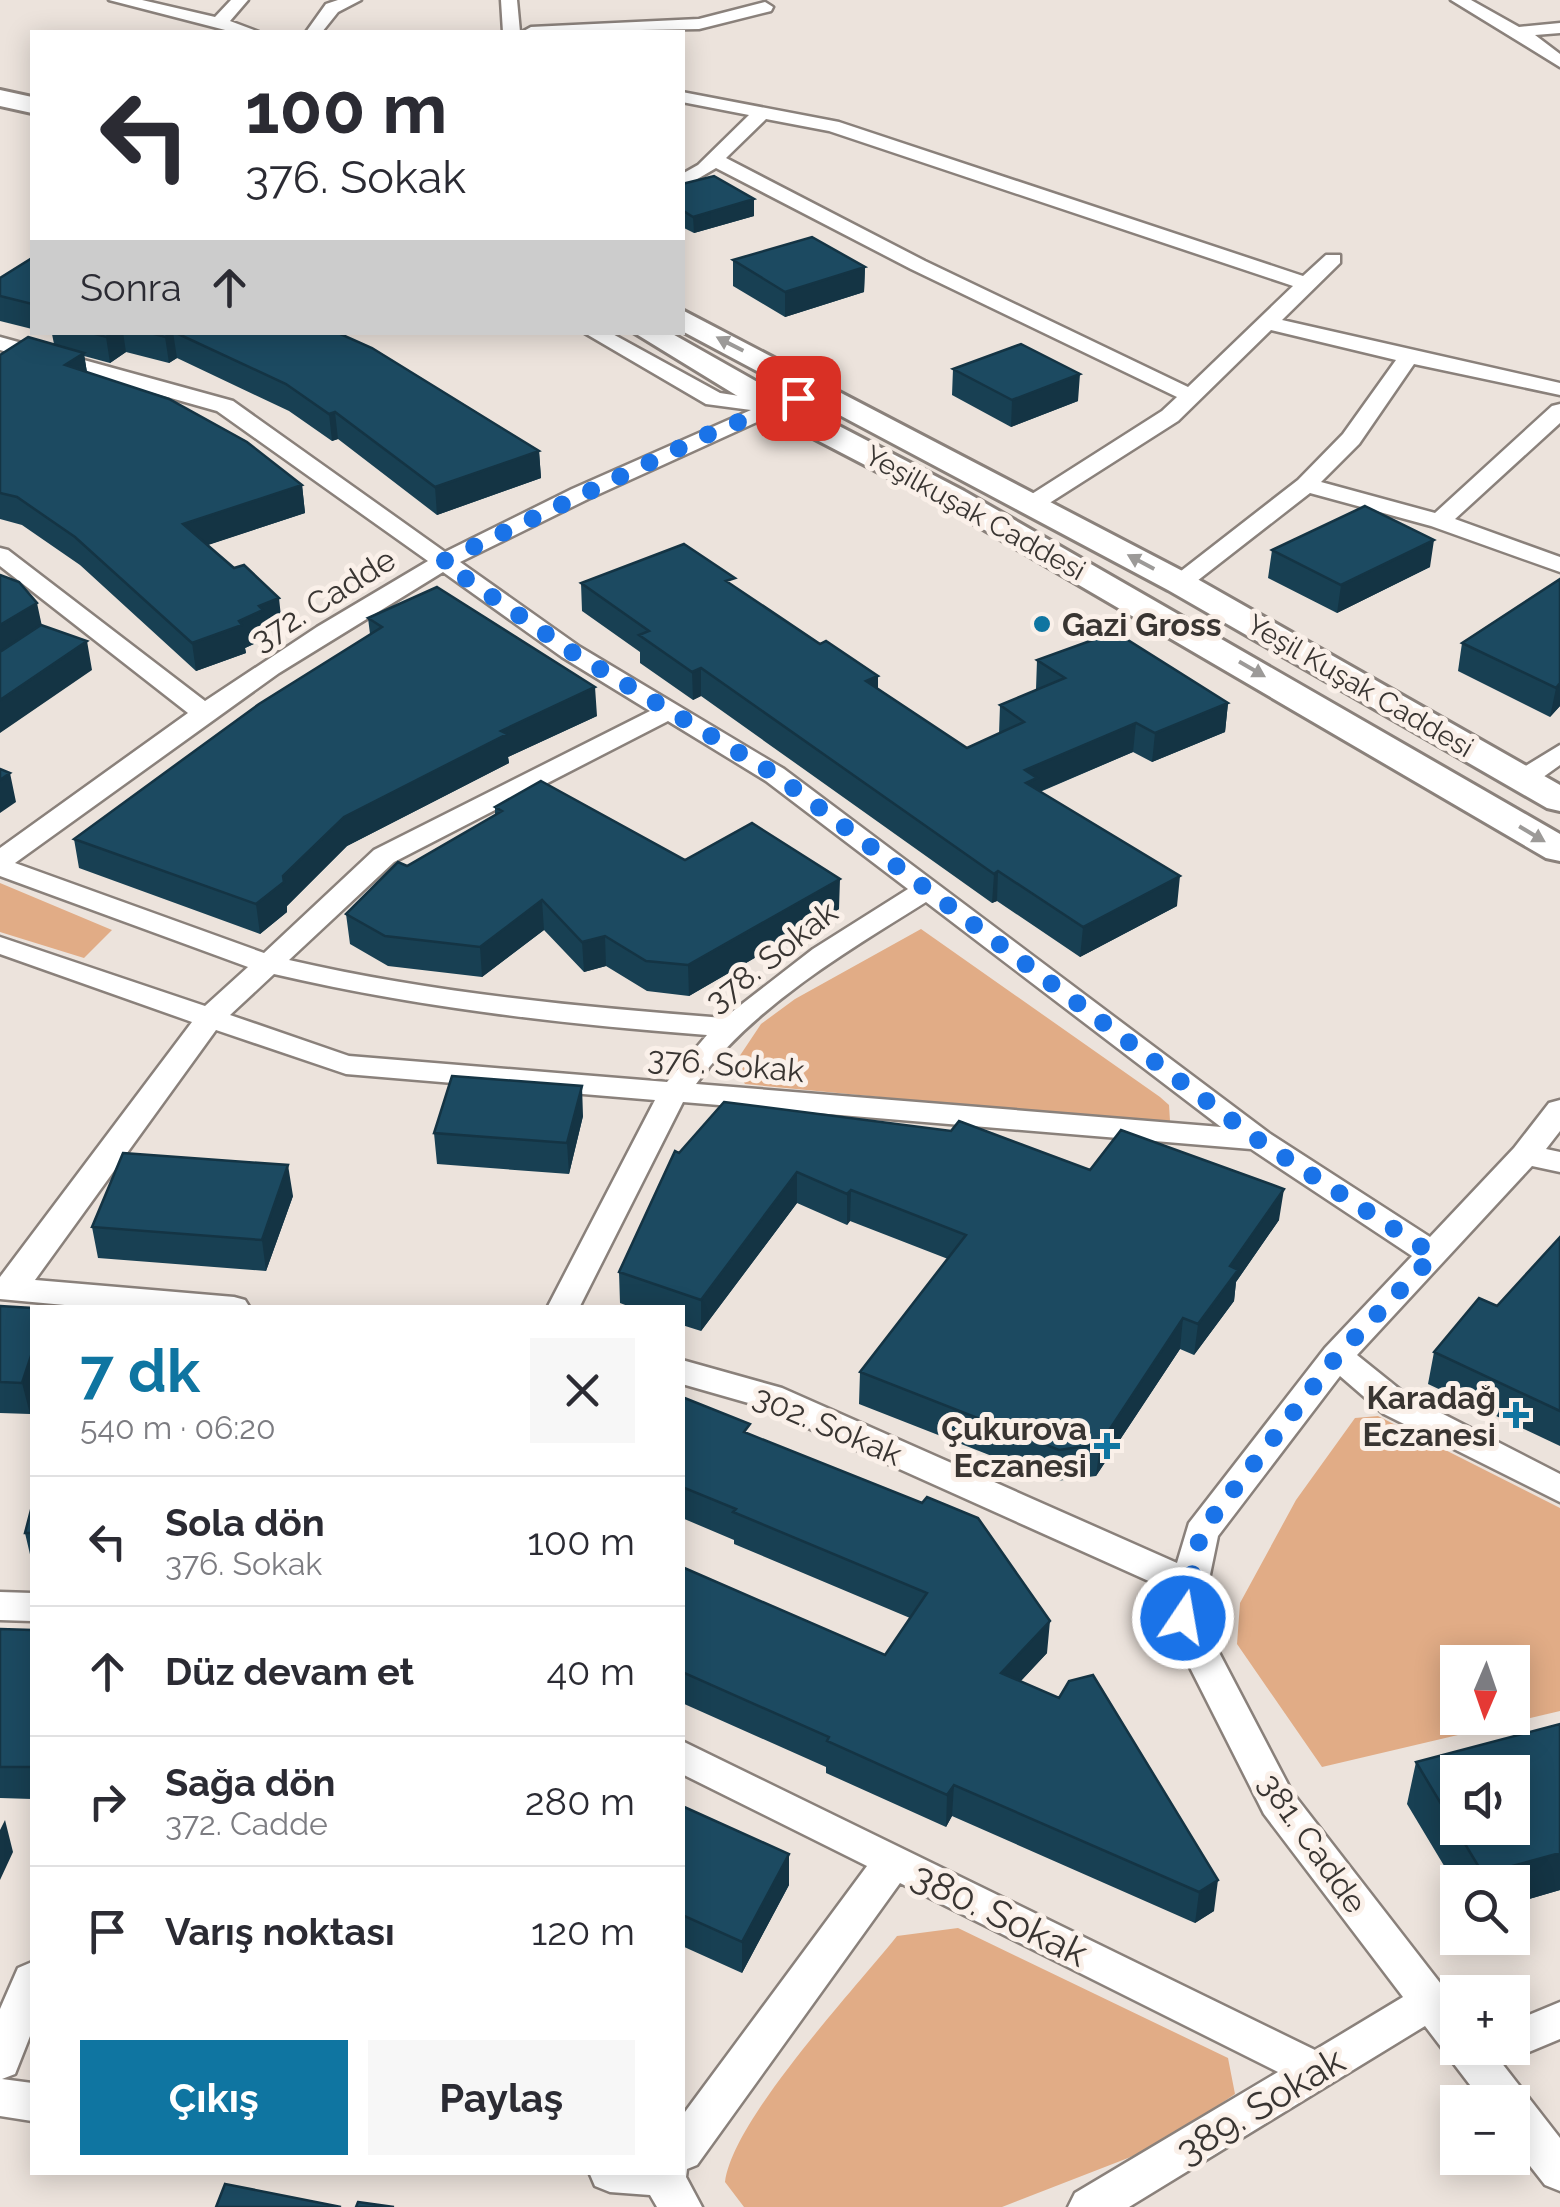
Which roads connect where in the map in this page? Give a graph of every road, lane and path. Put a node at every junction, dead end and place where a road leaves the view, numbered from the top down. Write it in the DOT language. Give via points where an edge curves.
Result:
graph roads {
  1 [pos="117,0"];
  2 [pos="353,0"];
  3 [pos="508,0"];
  4 [pos="1459,0"];
  5 [pos="240,1"];
  6 [pos="332,4"];
  7 [pos="765,7"];
  8 [pos="218,23"];
  9 [pos="1560,28"];
  10 [pos="243,30"];
  11 [pos="315,30"];
  12 [pos="512,30"];
  13 [pos="573,30"];
  14 [pos="1516,32"];
  15 [pos="1560,62"];
  16 [pos="685,97"];
  17 [pos="0,98"];
  18 [pos="30,105"];
  19 [pos="764,110"];
  20 [pos="0,118"];
  21 [pos="30,125"];
  22 [pos="715,160"];
  23 [pos="685,180"];
  24 [pos="1332,259"];
  25 [pos="1306,284"];
  26 [pos="685,321"];
  27 [pos="1266,322"];
  28 [pos="599,335"];
  29 [pos="651,335"];
  30 [pos="0,343"];
  31 [pos="1409,356"];
  32 [pos="1560,388"];
  33 [pos="818,389"];
  34 [pos="1191,396"];
  35 [pos="778,407"];
  36 [pos="1560,411"];
  37 [pos="1306,485"];
  38 [pos="1032,504"];
  39 [pos="1439,522"];
  40 [pos="0,554"];
  41 [pos="442,562"];
  42 [pos="1560,565"];
  43 [pos="1180,583"];
  44 [pos="669,711"];
  45 [pos="204,714"];
  46 [pos="1560,754"];
  47 [pos="1523,779"];
  48 [pos="1560,800"];
  49 [pos="1560,850"];
  50 [pos="0,864"];
  51 [pos="926,890"];
  52 [pos="0,944"];
  53 [pos="268,964"];
  54 [pos="210,1018"];
  55 [pos="734,1028"];
  56 [pos="673,1095"];
  57 [pos="1560,1110"];
  58 [pos="1258,1140"];
  59 [pos="1543,1158"];
  60 [pos="1434,1255"];
  61 [pos="6,1288"];
  62 [pos="200,1305"];
  63 [pos="566,1305"];
  64 [pos="1337,1356"];
  65 [pos="685,1373"];
  66 [pos="1560,1489"];
  67 [pos="1190,1584"];
  68 [pos="0,1606"];
  69 [pos="30,1607"];
  70 [pos="685,1757"];
  71 [pos="894,1861"];
  72 [pos="30,1985"];
  73 [pos="1430,2002"];
  74 [pos="1440,2013"];
  75 [pos="1560,2020"];
  76 [pos="1530,2033"];
  77 [pos="0,2061"];
  78 [pos="1317,2071"];
  79 [pos="0,2097"];
  80 [pos="30,2102"];
  81 [pos="1530,2132"];
  82 [pos="685,2160"];
  83 [pos="1560,2171"];
  84 [pos="648,2175"];
  85 [pos="673,2177"];
  86 [pos="1090,2207"];
  1 -- 8 [label="street"];
  2 -- 6 [label="street"];
  3 -- 12 [label="street"];
  4 -- 14 [label="street"];
  5 -- 8 [label="street"];
  6 -- 11 [label="street"];
  7 -- 13 [label="street" via="699,24"];
  8 -- 10 [label="street"];
  9 -- 14 [label="street"];
  14 -- 15 [label="street"];
  16 -- 19 [label="street"];
  17 -- 18 [label="main road"];
  19 -- 22 [label="street"];
  19 -- 25 [label="street" via="922,154"];
  20 -- 21 [label="main road"];
  22 -- 23 [label="street"];
  22 -- 34 [label="street"];
  24 -- 25 [label="street"];
  25 -- 27 [label="street"];
  33 -- 26 [label="main road, Yeşil Kuşak Caddesi, one-way"];
  27 -- 31 [label="street"];
  27 -- 34 [label="street"];
  28 -- 35 [label="street" via="714,398"];
  29 -- 35 [label="main road, Yeşilkuşak Caddesi"];
  30 -- 41 [label="street" via="225,406"];
  31 -- 32 [label="street"];
  31 -- 37 [label="street" via="1350,439"];
  33 -- 35 [label="street, 372. Cadde"];
  33 -- 38 [label="main road, Yeşil Kuşak Caddesi"];
  34 -- 38 [label="street"];
  35 -- 41 [label="street, 372. Cadde"];
  35 -- 49 [label="main road, Yeşilkuşak Caddesi, one-way" via="953,498"];
  36 -- 39 [label="street"];
  37 -- 39 [label="street"];
  37 -- 43 [label="street"];
  43 -- 38 [label="main road, Yeşil Kuşak Caddesi, one-way"];
  39 -- 42 [label="street"];
  40 -- 45 [label="street"];
  41 -- 44 [label="street"];
  41 -- 45 [label="street, 372. Cadde"];
  43 -- 47 [label="main road, Yeşil Kuşak Caddesi"];
  44 -- 51 [label="street" via="776,775"];
  44 -- 53 [label="street" via="384,856"];
  45 -- 50 [label="street, 372. Cadde"];
  46 -- 47 [label="street"];
  47 -- 48 [label="main road, Yeşil Kuşak Caddesi"];
  50 -- 53 [label="street"];
  51 -- 55 [label="street, 378. Sokak" via="839,944"];
  51 -- 58 [label="street"];
  52 -- 54 [label="street, 376. Sokak"];
  53 -- 54 [label="street"];
  53 -- 55 [label="street" via="354,984 593,1017"];
  54 -- 56 [label="street, 376. Sokak" via="346,1065"];
  54 -- 61 [label="street"];
  55 -- 56 [label="street, 378. Sokak"];
  56 -- 58 [label="street, 376. Sokak"];
  56 -- 63 [label="street, 378. Sokak"];
  57 -- 59 [label="street, 381. Cadde"];
  58 -- 60 [label="street, 376. Sokak"];
  59 -- 60 [label="street, 381. Cadde"];
  60 -- 64 [label="street, 381. Cadde"];
  61 -- 62 [label="street"];
  64 -- 66 [label="street" via="1396,1405"];
  64 -- 67 [label="street, 381. Cadde" via="1201,1532"];
  65 -- 67 [label="street, 302. Sokak" via="770,1397"];
  67 -- 73 [label="street, 381. Cadde" via="1183,1618 1278,1804"];
  68 -- 69 [label="street"];
  70 -- 71 [label="street, 380. Sokak"];
  71 -- 78 [label="street, 380. Sokak"];
  71 -- 82 [label="street"];
  72 -- 77 [label="street"];
  73 -- 74 [label="street, 381. Cadde"];
  73 -- 78 [label="street, 389. Sokak"];
  75 -- 76 [label="street"];
  78 -- 86 [label="street, 389. Sokak"];
  79 -- 80 [label="street"];
  81 -- 83 [label="street"];
  84 -- 85 [label="street"];
}
